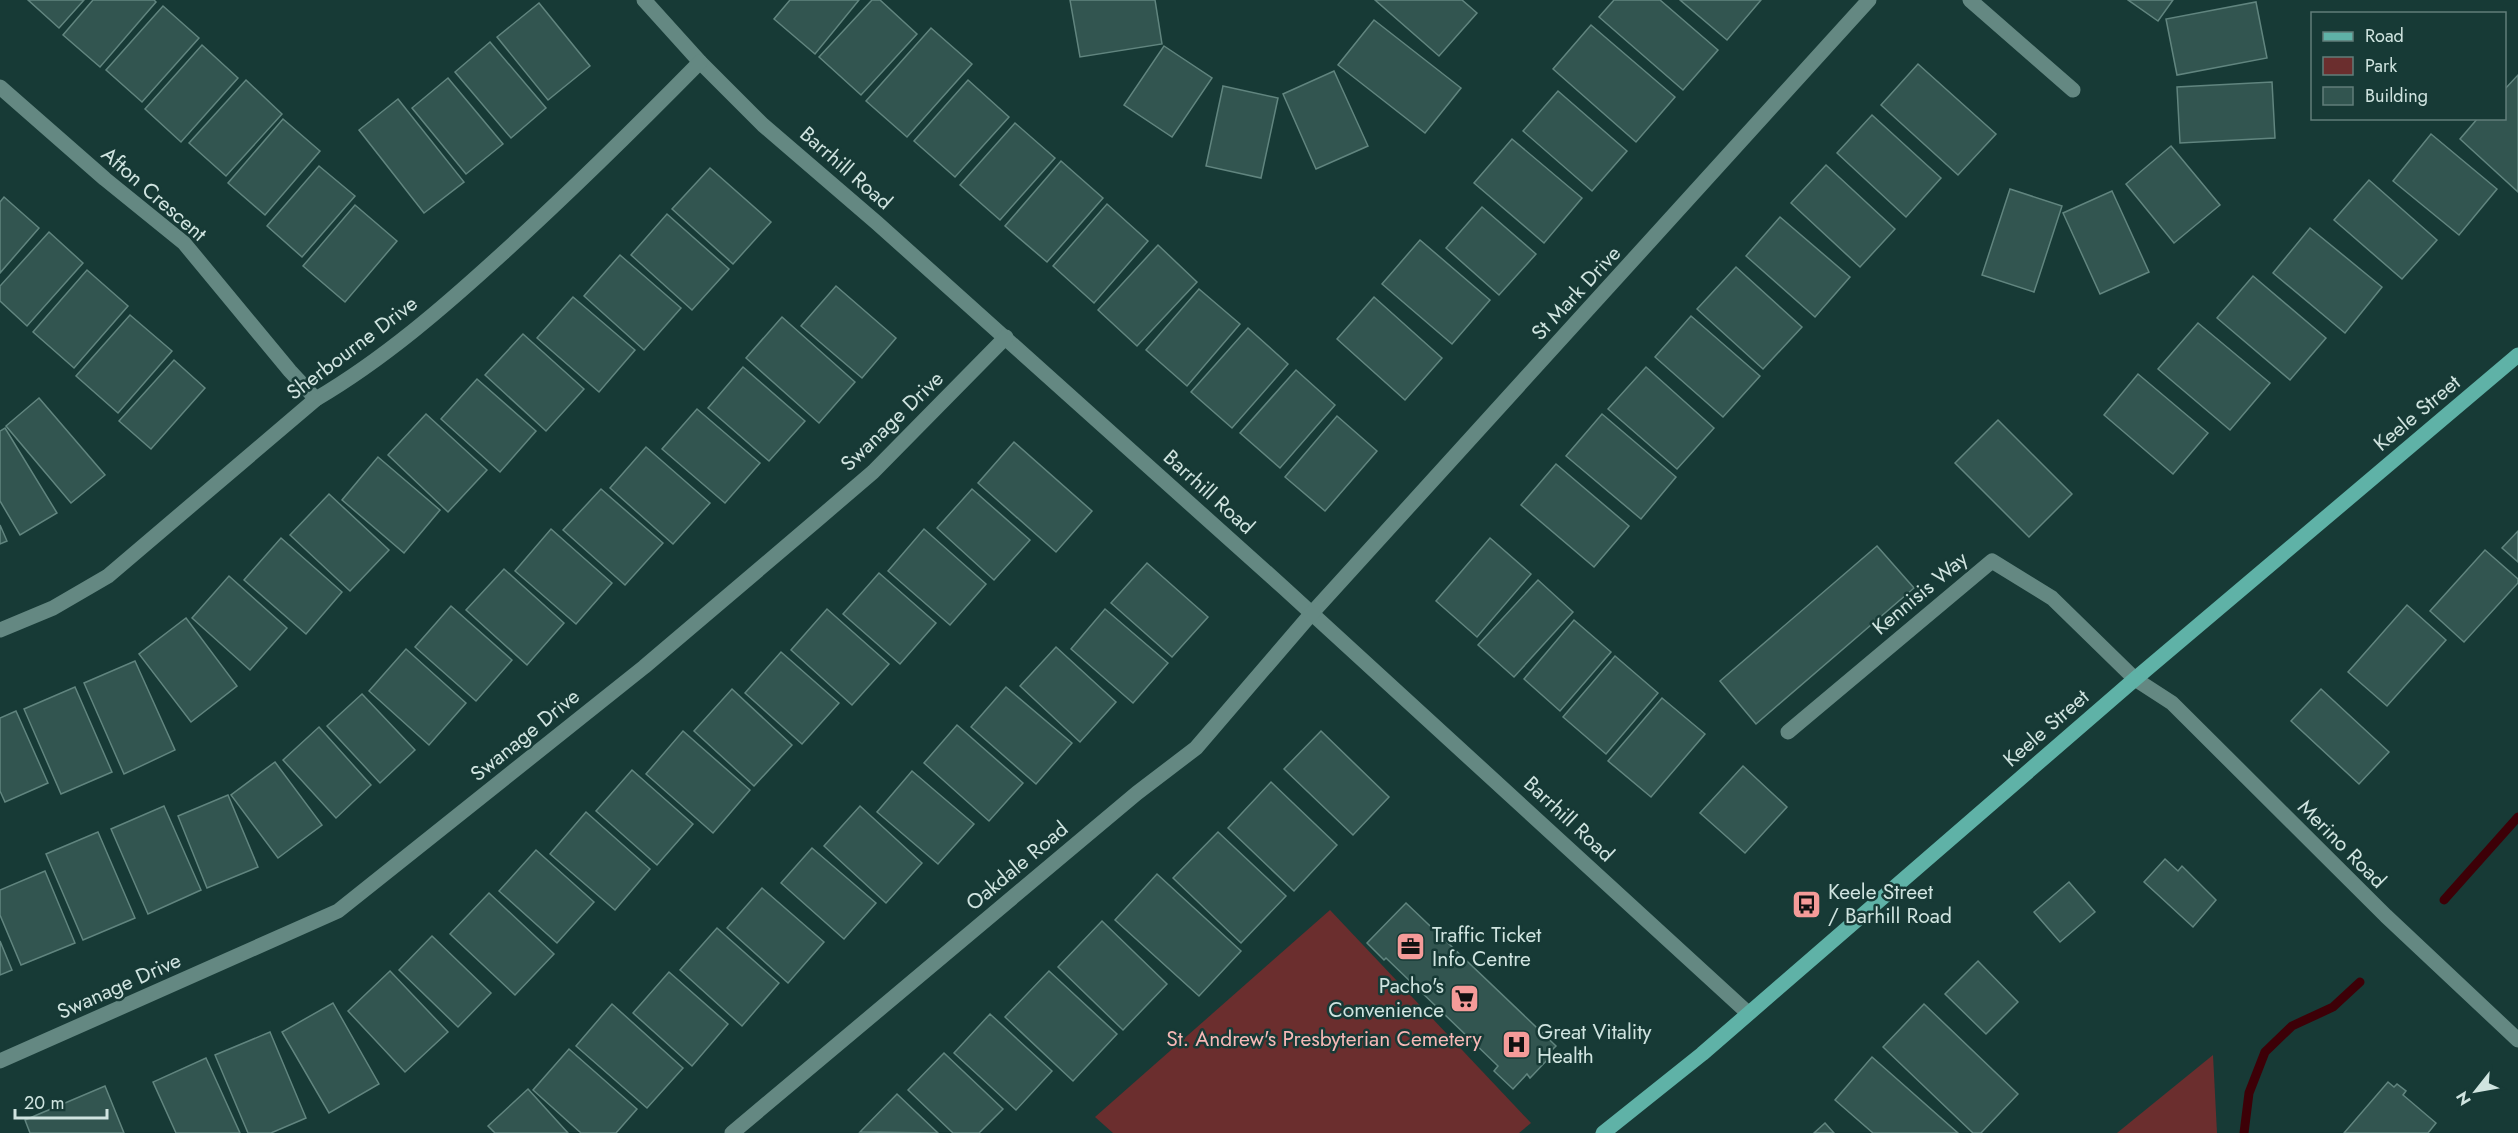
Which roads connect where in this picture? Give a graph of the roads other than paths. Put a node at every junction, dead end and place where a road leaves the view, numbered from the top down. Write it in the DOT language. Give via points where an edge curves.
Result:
graph roads {
  1 [pos="644,0"];
  2 [pos="1869,0"];
  3 [pos="1970,0"];
  4 [pos="700,62"];
  5 [pos="0,87"];
  6 [pos="2073,90"];
  7 [pos="1006,337"];
  8 [pos="2518,355"];
  9 [pos="316,399"];
  10 [pos="1312,613"];
  11 [pos="0,630"];
  12 [pos="2135,679"];
  13 [pos="1788,732"];
  14 [pos="1748,1013"];
  15 [pos="2518,1040"];
  16 [pos="0,1061"];
  17 [pos="732,1133"];
  18 [pos="1603,1133"];
  1 -- 4 [label="street, Barrhill Road"];
  2 -- 10 [label="street, St Mark Drive"];
  3 -- 6 [label="street"];
  4 -- 7 [label="street, Barrhill Road" via="763,125"];
  4 -- 9 [label="street, Sherbourne Drive" via="563,198 453,299 352,378"];
  5 -- 9 [label="street, Afton Crescent" via="184,243"];
  7 -- 10 [label="street, Barrhill Road"];
  7 -- 16 [label="street, Swanage Drive" via="873,472 644,667 338,911"];
  8 -- 12 [label="main road, Keele Street"];
  9 -- 11 [label="street, Sherbourne Drive" via="108,576 53,608"];
  10 -- 14 [label="street, Barrhill Road"];
  10 -- 17 [label="street, Oakdale Road" via="1196,748 1137,793"];
  12 -- 13 [label="street, Kennisis Way" via="2052,598 1992,561"];
  12 -- 14 [label="main road, Keele Street"];
  12 -- 15 [label="street, Merino Road" via="2172,704 2386,916"];
  14 -- 18 [label="main road, Keele Street"];
}
